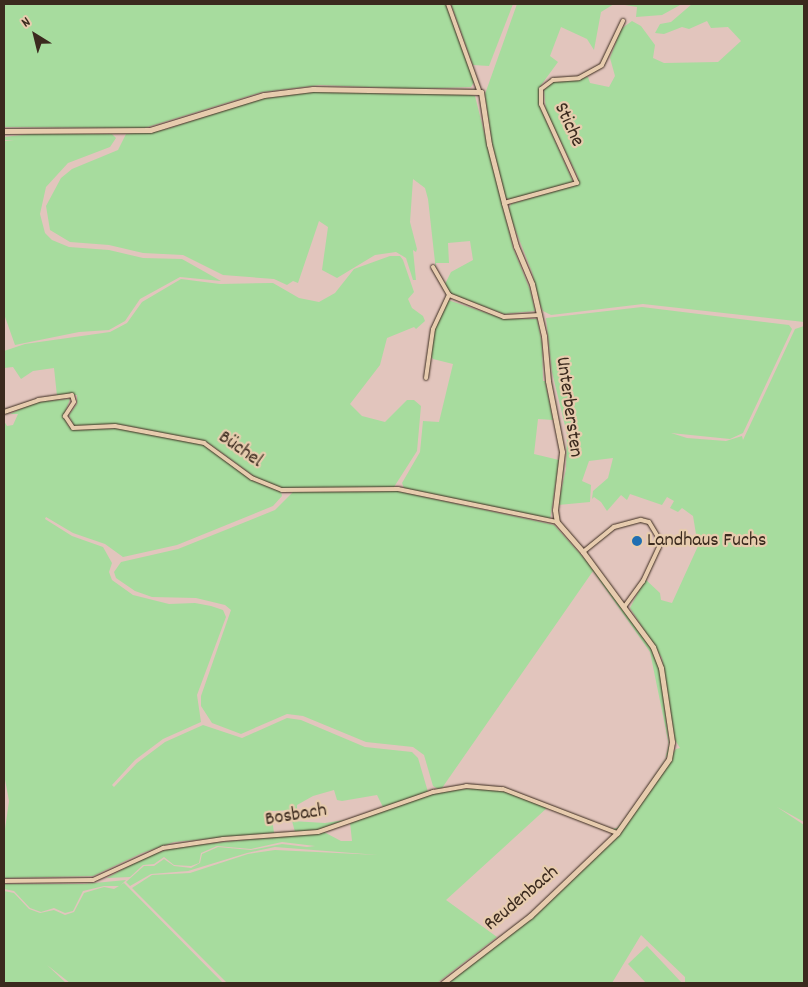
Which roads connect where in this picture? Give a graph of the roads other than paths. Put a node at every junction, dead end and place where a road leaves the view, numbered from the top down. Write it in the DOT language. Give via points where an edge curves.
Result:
graph roads {
  1 [pos="448,4"];
  2 [pos="624,20"];
  3 [pos="479,90"];
  4 [pos="4,131"];
  5 [pos="504,204"];
  6 [pos="433,266"];
  7 [pos="449,295"];
  8 [pos="540,315"];
  9 [pos="426,378"];
  10 [pos="4,412"];
  11 [pos="556,522"];
  12 [pos="584,552"];
  13 [pos="624,607"];
  14 [pos="617,833"];
  15 [pos="4,882"];
  16 [pos="443,983"];
  1 -- 3 [label="street"];
  2 -- 5 [label="street, Stiche" via="602,65 579,78 553,80 541,89 542,104 576,183"];
  3 -- 4 [label="street" via="313,89 264,94 150,130"];
  3 -- 5 [label="street, Unterbersten"];
  5 -- 8 [label="street, Unterbersten"];
  6 -- 7 [label="street"];
  7 -- 8 [label="street" via="504,317"];
  7 -- 9 [label="street" via="433,329"];
  8 -- 11 [label="street, Unterbersten" via="562,452"];
  10 -- 11 [label="street, Büchel" via="38,400 72,395 74,402 65,416 73,428 115,426 204,443 252,478 282,490 398,489"];
  11 -- 12 [label="street"];
  12 -- 13 [label="street"];
  12 -- 13 [label="street" via="614,527 641,520 649,522 658,536 659,547 643,581"];
  13 -- 14 [label="street, Reudenbach" via="653,647 661,668 672,742 669,759"];
  14 -- 15 [label="street, Bosbach" via="503,789 466,786 433,792 318,832 223,839 163,848 93,880"];
  14 -- 16 [label="street, Reudenbach" via="530,916"];
}
